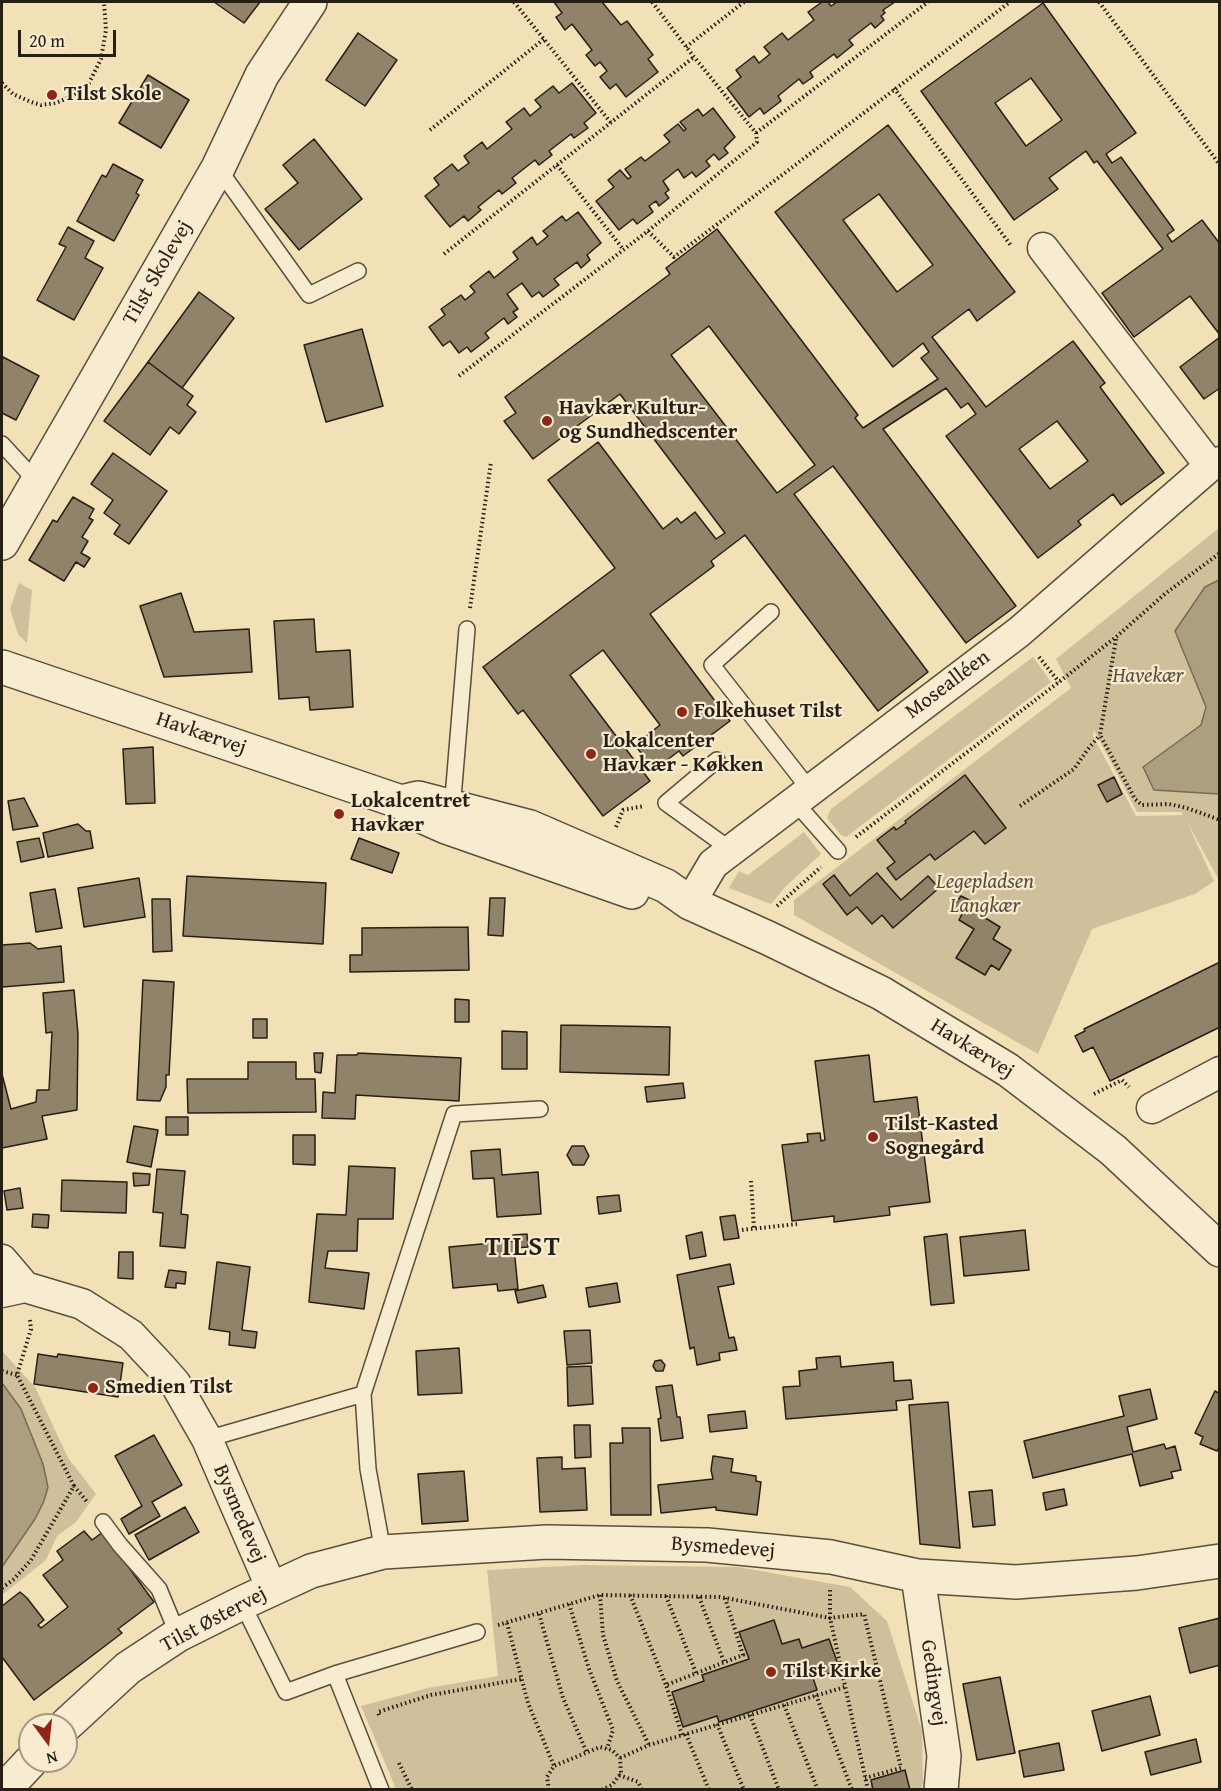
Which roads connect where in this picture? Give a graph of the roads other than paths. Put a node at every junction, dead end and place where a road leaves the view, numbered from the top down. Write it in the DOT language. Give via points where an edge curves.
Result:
graph roads {
  1 [pos="310,2"];
  2 [pos="218,168"];
  3 [pos="1043,248"];
  4 [pos="358,271"];
  5 [pos="2,444"];
  6 [pos="1215,464"];
  7 [pos="37,482"];
  8 [pos="2,543"];
  9 [pos="771,612"];
  10 [pos="467,629"];
  11 [pos="2,667"];
  12 [pos="717,760"];
  13 [pos="802,796"];
  14 [pos="450,817"];
  15 [pos="731,850"];
  16 [pos="838,851"];
  17 [pos="690,903"];
  18 [pos="1220,1072"];
  19 [pos="1152,1108"];
  20 [pos="540,1109"];
  21 [pos="1220,1250"];
  22 [pos="2,1260"];
  23 [pos="13,1290"];
  24 [pos="363,1394"];
  25 [pos="207,1439"];
  26 [pos="103,1522"];
  27 [pos="383,1552"];
  28 [pos="1220,1561"];
  29 [pos="918,1576"];
  30 [pos="272,1589"];
  31 [pos="242,1603"];
  32 [pos="477,1632"];
  33 [pos="178,1635"];
  34 [pos="335,1674"];
  35 [pos="78,1714"];
  36 [pos="20,1773"];
  37 [pos="4,1790"];
  38 [pos="381,1790"];
  39 [pos="941,1790"];
  1 -- 2 [label="street, Tilst Skolevej" via="262,75"];
  2 -- 4 [label="lane" via="309,295"];
  2 -- 7 [label="street, Tilst Skolevej"];
  3 -- 6 [label="street, Mosealléen"];
  5 -- 7 [label="lane"];
  6 -- 13 [label="street, Mosealléen" via="1019,632"];
  7 -- 8 [label="street, Tilst Skolevej"];
  9 -- 13 [label="lane" via="712,665"];
  10 -- 14 [label="lane"];
  11 -- 14 [label="street, Havkærvej" via="401,802 417,814"];
  12 -- 15 [label="lane" via="666,803"];
  13 -- 15 [label="street, Mosealléen"];
  13 -- 16 [label="lane"];
  14 -- 17 [label="street, Havkærvej" via="661,901"];
  14 -- 17 [label="street, Havkærvej" via="530,828 666,886"];
  15 -- 17 [label="street, Mosealléen" via="713,864"];
  17 -- 21 [label="street, Havkærvej" via="881,993 1008,1070 1113,1150"];
  18 -- 19 [label="street"];
  20 -- 24 [label="lane" via="454,1114"];
  22 -- 23 [label="street"];
  23 -- 25 [label="street, Bysmedevej" via="82,1304 131,1335 175,1383"];
  24 -- 25 [label="lane, Bysmedevej"];
  24 -- 27 [label="lane" via="368,1469"];
  25 -- 30 [label="street, Bysmedevej"];
  26 -- 33 [label="lane" via="159,1589"];
  27 -- 29 [label="street, Bysmedevej" via="548,1542 707,1545 831,1557"];
  27 -- 30 [label="street, Tilst Østervej" via="311,1571"];
  28 -- 29 [label="street, Bysmedevej" via="1137,1573 1016,1582"];
  29 -- 39 [label="street, Gedingvej" via="944,1756"];
  30 -- 31 [label="street, Tilst Østervej"];
  31 -- 33 [label="street, Tilst Østervej"];
  31 -- 34 [label="lane" via="286,1692"];
  32 -- 34 [label="lane"];
  33 -- 35 [label="street, Tilst Østervej" via="128,1668"];
  34 -- 38 [label="lane"];
  36 -- 37 [label="street"];
}
